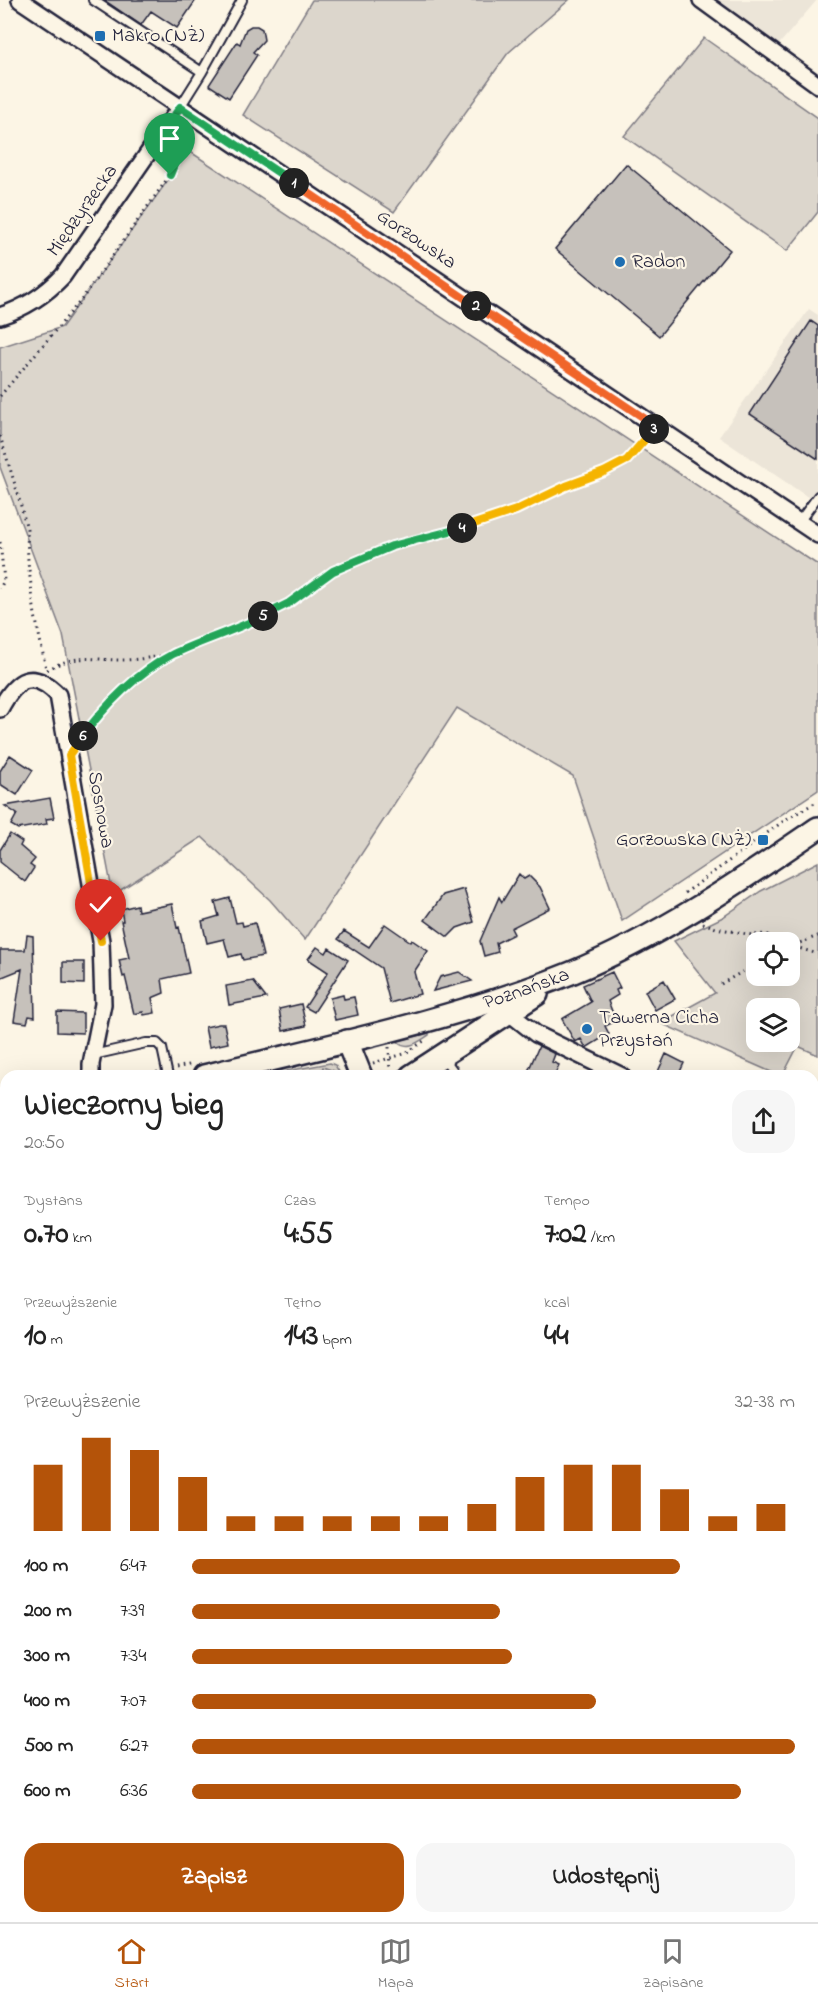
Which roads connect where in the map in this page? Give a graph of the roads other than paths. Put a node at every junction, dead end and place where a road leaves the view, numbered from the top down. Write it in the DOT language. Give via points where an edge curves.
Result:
graph roads {
  1 [pos="20,0"];
  2 [pos="93,0"];
  3 [pos="242,0"];
  4 [pos="701,0"];
  5 [pos="202,72"];
  6 [pos="818,85"];
  7 [pos="180,107"];
  8 [pos="0,316"];
  9 [pos="818,496"];
  10 [pos="799,522"];
  11 [pos="818,535"];
  12 [pos="0,709"];
  13 [pos="818,828"];
  14 [pos="571,973"];
  15 [pos="508,1012"];
  16 [pos="347,1041"];
  17 [pos="93,1055"];
  18 [pos="442,1055"];
  19 [pos="92,1070"];
  20 [pos="167,1070"];
  21 [pos="229,1070"];
  22 [pos="364,1070"];
  23 [pos="420,1070"];
  24 [pos="454,1070"];
  25 [pos="610,1070"];
  1 -- 7 [label="street, Gorzowska"];
  2 -- 5 [label="lane"];
  3 -- 5 [label="lane"];
  4 -- 6 [label="street"];
  5 -- 7 [label="lane"];
  7 -- 8 [label="street, Międzyrzecka" via="63,276 32,302"];
  7 -- 10 [label="street, Gorzowska"];
  9 -- 10 [label="lane"];
  10 -- 11 [label="street, Gorzowska"];
  12 -- 17 [label="street, Sosnowa" via="20,682 33,679 51,684 69,755 101,941 103,1004"];
  13 -- 14 [label="street, Poznańska" via="698,909"];
  14 -- 15 [label="street"];
  14 -- 16 [label="street, Poznańska" via="462,1011"];
  15 -- 18 [label="street"];
  15 -- 25 [label="street" via="536,1034"];
  16 -- 21 [label="street, Poznańska"];
  16 -- 22 [label="street"];
  17 -- 19 [label="street, Sosnowa"];
  17 -- 20 [label="lane" via="157,1043 162,1048"];
  18 -- 23 [label="street"];
  18 -- 24 [label="lane"];
}
